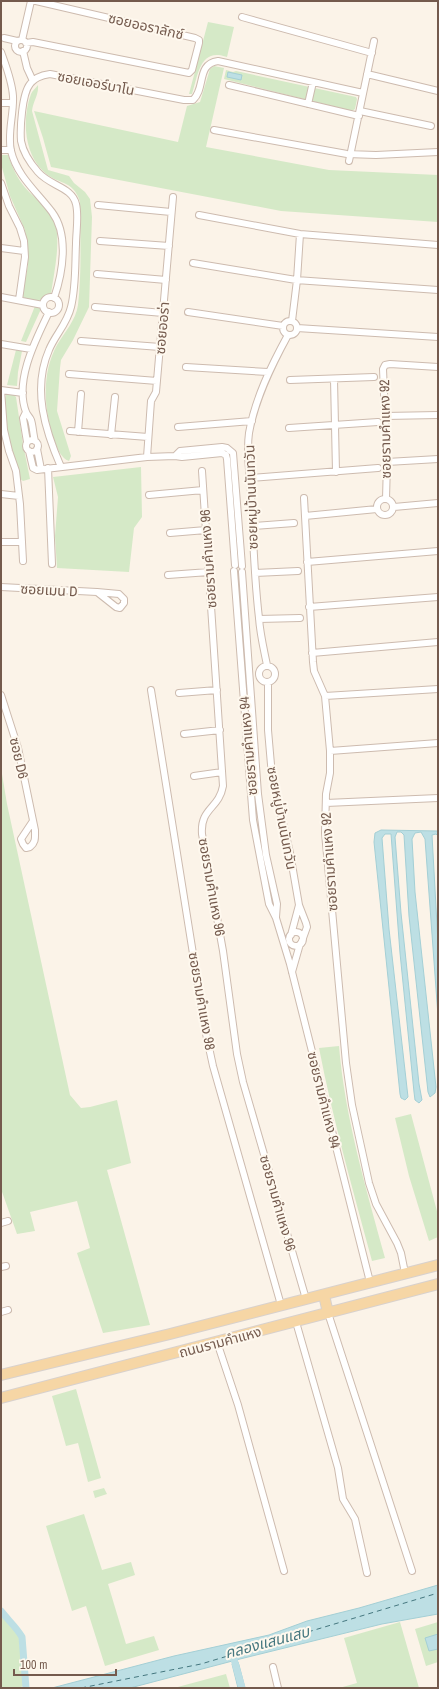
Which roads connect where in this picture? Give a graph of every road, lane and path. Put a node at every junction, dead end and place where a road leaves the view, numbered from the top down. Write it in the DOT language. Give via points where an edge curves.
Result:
graph roads {
  1 [pos="31,1"];
  2 [pos="36,1"];
  3 [pos="242,17"];
  4 [pos="4,38"];
  5 [pos="374,41"];
  6 [pos="22,42"];
  7 [pos="23,51"];
  8 [pos="1,52"];
  9 [pos="372,53"];
  10 [pos="367,74"];
  11 [pos="33,81"];
  12 [pos="313,82"];
  13 [pos="228,85"];
  14 [pos="438,91"];
  15 [pos="363,93"];
  16 [pos="1,103"];
  17 [pos="13,103"];
  18 [pos="308,104"];
  19 [pos="359,113"];
  20 [pos="431,126"];
  21 [pos="214,130"];
  22 [pos="1,150"];
  23 [pos="11,150"];
  24 [pos="438,152"];
  25 [pos="351,154"];
  26 [pos="349,161"];
  27 [pos="1,182"];
  28 [pos="173,197"];
  29 [pos="4,199"];
  30 [pos="98,205"];
  31 [pos="172,212"];
  32 [pos="199,215"];
  33 [pos="300,234"];
  34 [pos="100,241"];
  35 [pos="438,245"];
  36 [pos="169,246"];
  37 [pos="1,248"];
  38 [pos="24,251"];
  39 [pos="193,263"];
  40 [pos="97,274"];
  41 [pos="166,280"];
  42 [pos="297,280"];
  43 [pos="438,290"];
  44 [pos="1,297"];
  45 [pos="54,298"];
  46 [pos="19,300"];
  47 [pos="44,305"];
  48 [pos="95,307"];
  49 [pos="49,312"];
  50 [pos="188,312"];
  51 [pos="163,313"];
  52 [pos="292,321"];
  53 [pos="283,326"];
  54 [pos="297,328"];
  55 [pos="288,335"];
  56 [pos="438,337"];
  57 [pos="81,341"];
  58 [pos="1,344"];
  59 [pos="160,347"];
  60 [pos="31,349"];
  61 [pos="186,367"];
  62 [pos="438,367"];
  63 [pos="268,372"];
  64 [pos="69,374"];
  65 [pos="374,377"];
  66 [pos="334,379"];
  67 [pos="290,380"];
  68 [pos="157,381"];
  69 [pos="1,390"];
  70 [pos="23,392"];
  71 [pos="82,394"];
  72 [pos="115,397"];
  73 [pos="26,412"];
  74 [pos="438,415"];
  75 [pos="385,416"];
  76 [pos="252,421"];
  77 [pos="378,422"];
  78 [pos="335,425"];
  79 [pos="178,427"];
  80 [pos="289,428"];
  81 [pos="70,431"];
  82 [pos="78,432"];
  83 [pos="111,435"];
  84 [pos="148,437"];
  85 [pos="35,441"];
  86 [pos="27,442"];
  87 [pos="4,444"];
  88 [pos="37,449"];
  89 [pos="29,451"];
  90 [pos="147,457"];
  91 [pos="438,460"];
  92 [pos="387,462"];
  93 [pos="61,467"];
  94 [pos="45,468"];
  95 [pos="378,468"];
  96 [pos="202,471"];
  97 [pos="336,472"];
  98 [pos="251,478"];
  99 [pos="203,490"];
  100 [pos="1,494"];
  101 [pos="148,495"];
  102 [pos="19,496"];
  103 [pos="304,498"];
  104 [pos="386,499"];
  105 [pos="438,503"];
  106 [pos="394,507"];
  107 [pos="377,509"];
  108 [pos="305,516"];
  109 [pos="294,523"];
  110 [pos="253,526"];
  111 [pos="206,530"];
  112 [pos="170,533"];
  113 [pos="1,542"];
  114 [pos="22,542"];
  115 [pos="438,551"];
  116 [pos="22,561"];
  117 [pos="307,562"];
  118 [pos="52,564"];
  119 [pos="298,571"];
  120 [pos="209,572"];
  121 [pos="255,573"];
  122 [pos="168,575"];
  123 [pos="1,587"];
  124 [pos="97,592"];
  125 [pos="438,597"];
  126 [pos="309,608"];
  127 [pos="300,618"];
  128 [pos="259,619"];
  129 [pos="438,642"];
  130 [pos="312,653"];
  131 [pos="267,666"];
  132 [pos="268,682"];
  133 [pos="438,689"];
  134 [pos="151,690"];
  135 [pos="217,690"];
  136 [pos="179,693"];
  137 [pos="1,695"];
  138 [pos="325,696"];
  139 [pos="220,730"];
  140 [pos="184,734"];
  141 [pos="438,743"];
  142 [pos="330,751"];
  143 [pos="222,772"];
  144 [pos="194,776"];
  145 [pos="438,798"];
  146 [pos="326,803"];
  147 [pos="33,822"];
  148 [pos="299,905"];
  149 [pos="291,935"];
  150 [pos="290,942"];
  151 [pos="301,943"];
  152 [pos="289,959"];
  153 [pos="292,972"];
  154 [pos="8,1221"];
  155 [pos="1,1223"];
  156 [pos="438,1265"];
  157 [pos="405,1273"];
  158 [pos="370,1282"];
  159 [pos="438,1284"];
  160 [pos="324,1294"];
  161 [pos="306,1299"];
  162 [pos="281,1305"];
  163 [pos="8,1310"];
  164 [pos="1,1312"];
  165 [pos="328,1313"];
  166 [pos="296,1322"];
  167 [pos="217,1342"];
  168 [pos="1,1375"];
  169 [pos="1,1398"];
  170 [pos="284,1571"];
  171 [pos="412,1571"];
  172 [pos="367,1573"];
  173 [pos="273,1667"];
  174 [pos="278,1688"];
  1 -- 6 [label="street"];
  2 -- 6 [label="street, ซอยออราลักซ์" via="195,38 199,43 192,70 189,73 33,42"];
  3 -- 9 [label="street"];
  4 -- 6 [label="street, ซอยออราลักซ์"];
  5 -- 9 [label="street"];
  6 -- 7 [label="street" via="26,49"];
  6 -- 7 [label="street" via="15,45 16,49"];
  7 -- 11 [label="street"];
  8 -- 17 [label="street" via="12,87"];
  9 -- 10 [label="street"];
  10 -- 14 [label="street"];
  10 -- 15 [label="street"];
  11 -- 12 [label="street, ซอยเออร์บาโน" via="41,75 50,74 193,100 199,91 205,67 218,61"];
  11 -- 93 [label="street" via="26,92 21,125 22,142 39,174 51,184 71,193 76,206 71,308 67,320 49,349 42,382 43,418"];
  12 -- 15 [label="street, ซอยเออร์บาโน"];
  12 -- 18 [label="street"];
  13 -- 18 [label="street"];
  15 -- 19 [label="street"];
  16 -- 17 [label="street"];
  17 -- 23 [label="street"];
  18 -- 19 [label="street"];
  19 -- 20 [label="street"];
  19 -- 25 [label="street"];
  21 -- 25 [label="street"];
  22 -- 23 [label="street"];
  23 -- 45 [label="street" via="18,169 28,185 53,213 59,225 62,264"];
  24 -- 25 [label="street"];
  25 -- 26 [label="street"];
  27 -- 29 [label="street"];
  28 -- 31 [label="street, ซอยออร่า"];
  29 -- 38 [label="street" via="20,228"];
  30 -- 31 [label="street"];
  31 -- 36 [label="street, ซอยออร่า"];
  32 -- 33 [label="street"];
  33 -- 35 [label="street"];
  33 -- 42 [label="street"];
  34 -- 36 [label="street"];
  36 -- 41 [label="street, ซอยออร่า"];
  37 -- 38 [label="street"];
  38 -- 46 [label="street"];
  39 -- 42 [label="street"];
  40 -- 41 [label="street"];
  41 -- 51 [label="street, ซอยออร่า"];
  42 -- 43 [label="street"];
  42 -- 52 [label="street"];
  44 -- 46 [label="street"];
  45 -- 47 [label="street" via="47,298"];
  45 -- 49 [label="street" via="59,303 58,309"];
  46 -- 47 [label="street"];
  47 -- 49 [label="street"];
  48 -- 51 [label="street"];
  49 -- 60 [label="street"];
  50 -- 53 [label="street"];
  51 -- 59 [label="street, ซอยออร่า"];
  52 -- 53 [label="street" via="287,321"];
  52 -- 54 [label="street"];
  53 -- 55 [label="street" via="283,331"];
  54 -- 55 [label="street, ซอยหมู่บ้านนันทวัน" via="294,334"];
  54 -- 56 [label="street"];
  55 -- 63 [label="street, ซอยหมู่บ้านนันทวัน"];
  57 -- 59 [label="street"];
  58 -- 60 [label="street"];
  59 -- 68 [label="street, ซอยออร่า"];
  60 -- 70 [label="street"];
  61 -- 63 [label="street"];
  62 -- 75 [label="street, ซอยรามคําแหง 92" via="385,365"];
  63 -- 76 [label="street, ซอยหมู่บ้านนันทวัน"];
  64 -- 68 [label="street"];
  65 -- 66 [label="street"];
  66 -- 67 [label="street"];
  66 -- 78 [label="street"];
  68 -- 84 [label="street, ซอยออร่า" via="156,392 151,401"];
  69 -- 70 [label="street"];
  69 -- 87 [label="street"];
  70 -- 73 [label="street"];
  71 -- 82 [label="street"];
  72 -- 83 [label="street"];
  73 -- 85 [label="street" via="31,419"];
  73 -- 86 [label="street" via="23,418"];
  74 -- 75 [label="street"];
  75 -- 92 [label="street, ซอยรามคําแหง 92"];
  76 -- 79 [label="street"];
  76 -- 98 [label="street, ซอยหมู่บ้านนันทวัน" via="248,457"];
  77 -- 78 [label="street"];
  78 -- 80 [label="street"];
  78 -- 97 [label="street"];
  81 -- 82 [label="street"];
  82 -- 83 [label="street"];
  83 -- 84 [label="street"];
  84 -- 90 [label="street, ซอยออร่า"];
  85 -- 86 [label="street"];
  85 -- 88 [label="street"];
  86 -- 89 [label="street" via="26,448"];
  87 -- 102 [label="street" via="16,471"];
  88 -- 89 [label="street"];
  88 -- 94 [label="street"];
  89 -- 94 [label="street" via="33,468"];
  90 -- 93 [label="street, ซอยรามคําแหง 94"];
  90 -- 152 [label="street, ซอยรามคําแหง 94" via="174,456 180,451 222,446 233,453 253,820 269,904"];
  91 -- 92 [label="street"];
  92 -- 104 [label="street, ซอยรามคําแหง 92"];
  93 -- 94 [label="street, ซอยรามคําแหง 94"];
  94 -- 118 [label="street"];
  95 -- 97 [label="street"];
  96 -- 99 [label="street, ซอยรามคําแหง 96"];
  97 -- 98 [label="street"];
  98 -- 110 [label="street, ซอยหมู่บ้านนันทวัน"];
  99 -- 101 [label="street"];
  99 -- 111 [label="street, ซอยรามคําแหง 96"];
  100 -- 102 [label="street"];
  102 -- 114 [label="street"];
  103 -- 108 [label="street, ซอยรามคําแหง 92"];
  104 -- 106 [label="street, ซอยรามคําแหง 92"];
  104 -- 107 [label="street, ซอยรามคําแหง 92" via="378,502"];
  105 -- 106 [label="street"];
  106 -- 107 [label="street" via="388,516 380,514"];
  107 -- 108 [label="street"];
  108 -- 117 [label="street, ซอยรามคําแหง 92"];
  109 -- 110 [label="street"];
  110 -- 121 [label="street, ซอยหมู่บ้านนันทวัน"];
  111 -- 112 [label="street"];
  111 -- 120 [label="street, ซอยรามคําแหง 96"];
  113 -- 114 [label="street"];
  114 -- 116 [label="street"];
  115 -- 117 [label="street"];
  117 -- 126 [label="street, ซอยรามคําแหง 92"];
  119 -- 121 [label="street"];
  120 -- 122 [label="street"];
  120 -- 135 [label="street, ซอยรามคําแหง 96"];
  121 -- 128 [label="street, ซอยหมู่บ้านนันทวัน"];
  123 -- 124 [label="street, ซอยเมน D"];
  125 -- 126 [label="street"];
  126 -- 130 [label="street, ซอยรามคําแหง 92"];
  127 -- 128 [label="street"];
  128 -- 131 [label="street, ซอยหมู่บ้านนันทวัน"];
  129 -- 130 [label="street"];
  130 -- 138 [label="street, ซอยรามคําแหง 92" via="314,671"];
  131 -- 132 [label="street, ซอยหมู่บ้านนันทวัน" via="273,668 276,673 274,679"];
  131 -- 132 [label="street, ซอยหมู่บ้านนันทวัน" via="261,669 259,675 262,680"];
  132 -- 148 [label="street, ซอยหมู่บ้านนันทวัน" via="268,730 272,776"];
  133 -- 138 [label="street"];
  134 -- 162 [label="street, ซอยรามคําแหง 98" via="205,1029 213,1066"];
  135 -- 136 [label="street"];
  135 -- 139 [label="street, ซอยรามคําแหง 96"];
  137 -- 147 [label="street, ซอย D6" via="18,748"];
  138 -- 142 [label="street, ซอยรามคําแหง 92"];
  139 -- 140 [label="street"];
  139 -- 143 [label="street, ซอยรามคําแหง 96"];
  141 -- 142 [label="street"];
  142 -- 146 [label="street, ซอยรามคําแหง 92"];
  143 -- 144 [label="street"];
  143 -- 161 [label="street, ซอยรามคําแหง 96" via="222,792 203,820 202,834 243,1082"];
  145 -- 146 [label="street"];
  146 -- 157 [label="street, ซอยรามคําแหง 92" via="325,832 352,1105 369,1183 376,1204 401,1253"];
  148 -- 149 [label="street, ซอยหมู่บ้านนันทวัน"];
  148 -- 151 [label="street, ซอยหมู่บ้านนันทวัน" via="307,927"];
  149 -- 150 [label="street, ซอยหมู่บ้านนันทวัน"];
  149 -- 151 [label="street" via="298,933 302,936"];
  150 -- 151 [label="street" via="294,946"];
  150 -- 152 [label="street, ซอยหมู่บ้านนันทวัน"];
  151 -- 153 [label="street, ซอยหมู่บ้านนันทวัน"];
  152 -- 153 [label="street, ซอยรามคําแหง 94"];
  153 -- 158 [label="street, ซอยรามคําแหง 94"];
  154 -- 155 [label="street"];
  156 -- 157 [label="main road, ถนนรามคำแหง"];
  157 -- 158 [label="main road, ถนนรามคำแหง"];
  158 -- 160 [label="main road, ถนนรามคำแหง"];
  159 -- 165 [label="main road, ถนนรามคำแหง"];
  160 -- 161 [label="main road, ถนนรามคำแหง"];
  160 -- 165 [label="main road"];
  161 -- 162 [label="main road, ถนนรามคำแหง"];
  162 -- 168 [label="main road, ถนนรามคำแหง"];
  163 -- 164 [label="street"];
  165 -- 166 [label="main road, ถนนรามคำแหง"];
  165 -- 171 [label="street"];
  166 -- 167 [label="main road, ถนนรามคำแหง"];
  166 -- 172 [label="street" via="338,1468 343,1499 355,1519"];
  167 -- 169 [label="main road, ถนนรามคำแหง"];
  167 -- 170 [label="street" via="238,1405"];
  173 -- 174 [label="street"];
}
